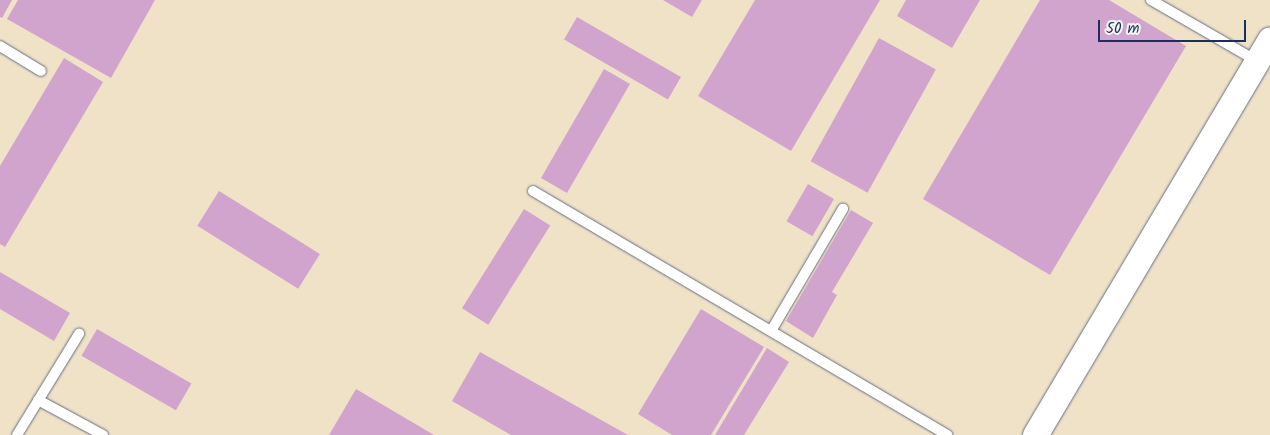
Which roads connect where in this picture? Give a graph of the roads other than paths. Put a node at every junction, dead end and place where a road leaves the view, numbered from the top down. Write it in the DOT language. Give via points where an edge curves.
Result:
graph roads {
  1 [pos="1152,0"];
  2 [pos="0,46"];
  3 [pos="1264,51"];
  4 [pos="41,71"];
  5 [pos="533,191"];
  6 [pos="843,209"];
  7 [pos="771,332"];
  8 [pos="79,334"];
  9 [pos="38,400"];
  10 [pos="17,435"];
  11 [pos="103,435"];
  12 [pos="947,435"];
  13 [pos="1034,435"];
  1 -- 3 [label="lane"];
  2 -- 4 [label="lane"];
  3 -- 13 [label="street"];
  5 -- 7 [label="lane"];
  6 -- 7 [label="lane"];
  7 -- 12 [label="lane"];
  8 -- 9 [label="lane"];
  9 -- 10 [label="lane"];
  9 -- 11 [label="lane"];
}
